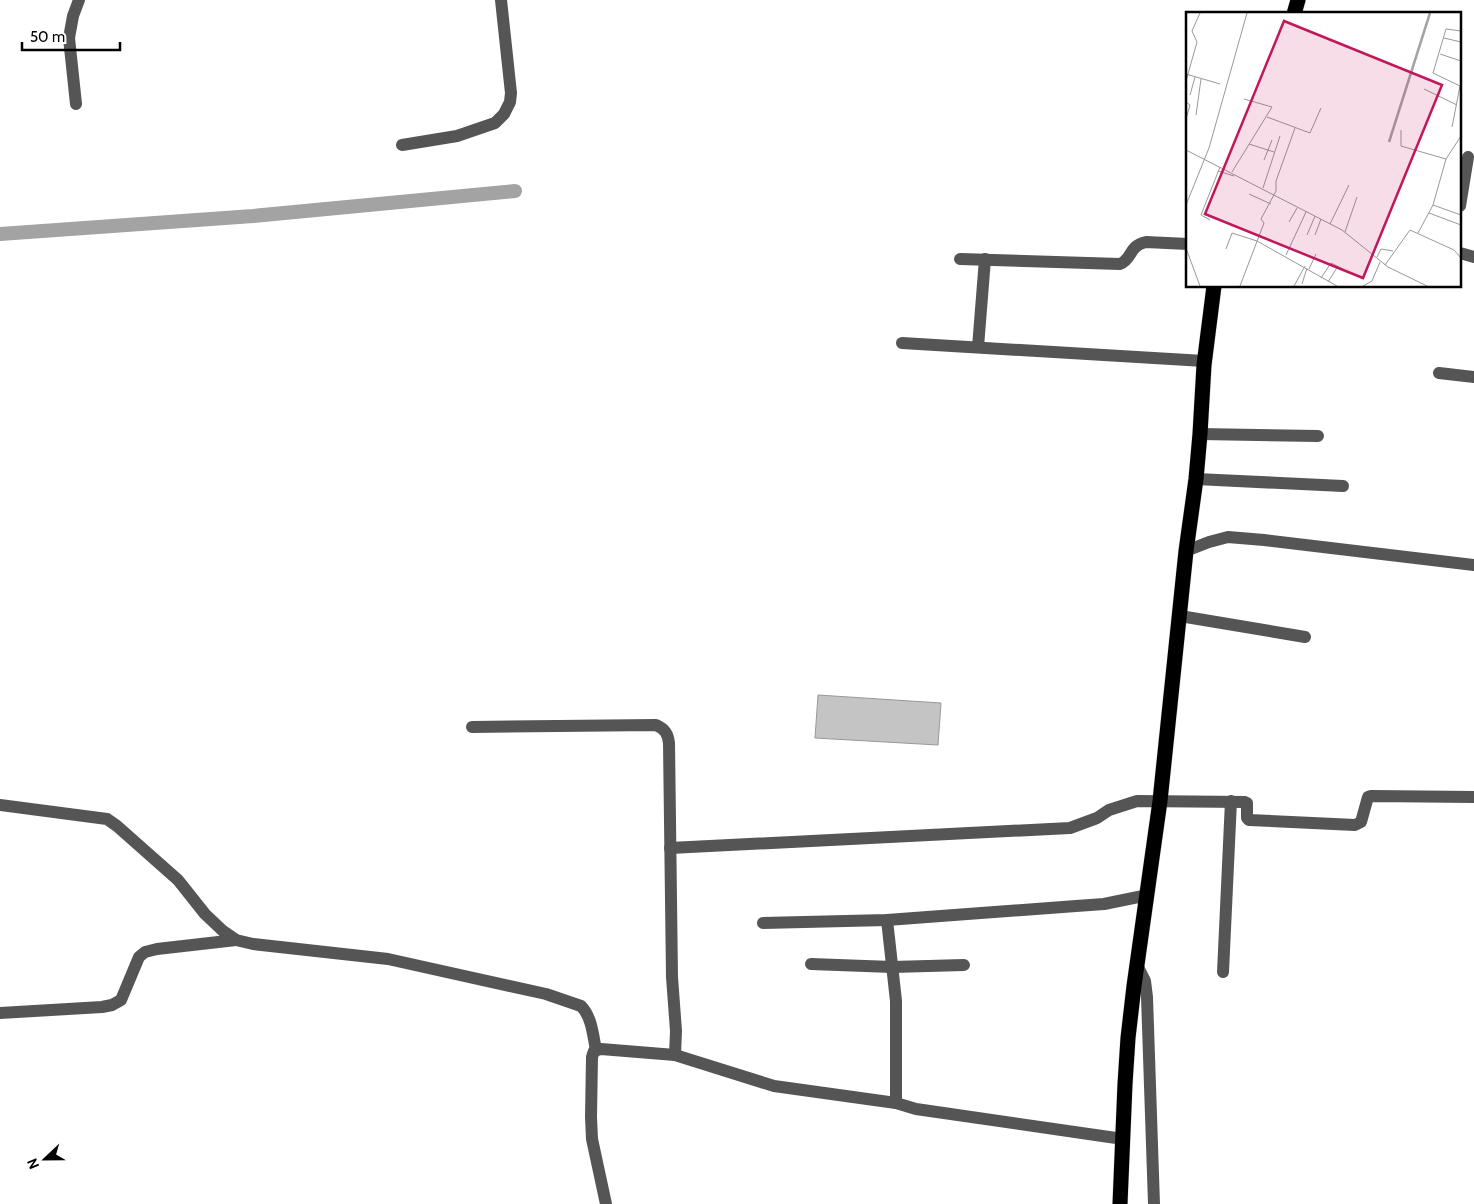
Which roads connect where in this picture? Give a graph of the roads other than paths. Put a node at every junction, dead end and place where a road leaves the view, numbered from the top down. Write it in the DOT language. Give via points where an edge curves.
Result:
graph roads {
  1 [pos="79,0"];
  2 [pos="501,0"];
  3 [pos="76,104"];
  4 [pos="402,145"];
  5 [pos="1468,157"];
  6 [pos="1465,200"];
  7 [pos="1186,244"];
  8 [pos="960,259"];
  9 [pos="985,259"];
  10 [pos="1214,288"];
  11 [pos="902,343"];
  12 [pos="978,347"];
  13 [pos="1204,361"];
  14 [pos="1439,373"];
  15 [pos="1474,377"];
  16 [pos="1200,434"];
  17 [pos="1318,436"];
  18 [pos="1196,479"];
  19 [pos="1343,486"];
  20 [pos="1186,551"];
  21 [pos="1474,565"];
  22 [pos="1180,616"];
  23 [pos="1305,636"];
  24 [pos="472,727"];
  25 [pos="1474,797"];
  26 [pos="1160,801"];
  27 [pos="1231,801"];
  28 [pos="0,805"];
  29 [pos="670,848"];
  30 [pos="1148,895"];
  31 [pos="887,920"];
  32 [pos="763,923"];
  33 [pos="236,940"];
  34 [pos="811,964"];
  35 [pos="964,965"];
  36 [pos="1138,965"];
  37 [pos="892,967"];
  38 [pos="1223,972"];
  39 [pos="0,1013"];
  40 [pos="596,1050"];
  41 [pos="675,1055"];
  42 [pos="896,1103"];
  43 [pos="1123,1139"];
  44 [pos="606,1204"];
  45 [pos="1120,1204"];
  46 [pos="1154,1204"];
  1 -- 3 [label="street" via="70,38"];
  2 -- 4 [label="street" via="511,93 504,114 495,123 457,136"];
  5 -- 6 [label="street"];
  7 -- 9 [label="street" via="1141,243 1120,264"];
  8 -- 9 [label="street"];
  9 -- 12 [label="street"];
  10 -- 13 [label="highway"];
  11 -- 12 [label="street"];
  12 -- 13 [label="street"];
  13 -- 16 [label="highway"];
  14 -- 15 [label="street"];
  16 -- 17 [label="street"];
  16 -- 18 [label="highway"];
  18 -- 19 [label="street"];
  18 -- 20 [label="highway"];
  20 -- 21 [label="street" via="1228,538"];
  20 -- 22 [label="highway"];
  22 -- 23 [label="street"];
  22 -- 26 [label="highway"];
  24 -- 29 [label="street" via="662,728 669,743"];
  25 -- 27 [label="street" via="1371,796 1361,822 1355,825 1248,820 1247,803"];
  26 -- 27 [label="street"];
  26 -- 29 [label="street" via="1137,801 1070,828"];
  26 -- 30 [label="highway"];
  27 -- 38 [label="street"];
  28 -- 33 [label="street" via="107,819 178,880 205,914"];
  29 -- 41 [label="street"];
  30 -- 31 [label="street" via="1104,904"];
  30 -- 36 [label="highway"];
  31 -- 32 [label="street"];
  31 -- 37 [label="street"];
  33 -- 39 [label="street" via="145,952 139,956 121,1000 112,1005"];
  33 -- 40 [label="street" via="388,959 546,994 585,1010"];
  34 -- 37 [label="street"];
  35 -- 37 [label="street"];
  36 -- 43 [label="highway" via="1128,1038"];
  36 -- 46 [label="street" via="1148,997"];
  37 -- 42 [label="street" via="896,1001"];
  40 -- 41 [label="street"];
  40 -- 44 [label="street" via="592,1057 591,1132"];
  41 -- 42 [label="street" via="774,1086"];
  42 -- 43 [label="street"];
  43 -- 45 [label="highway"];
}
